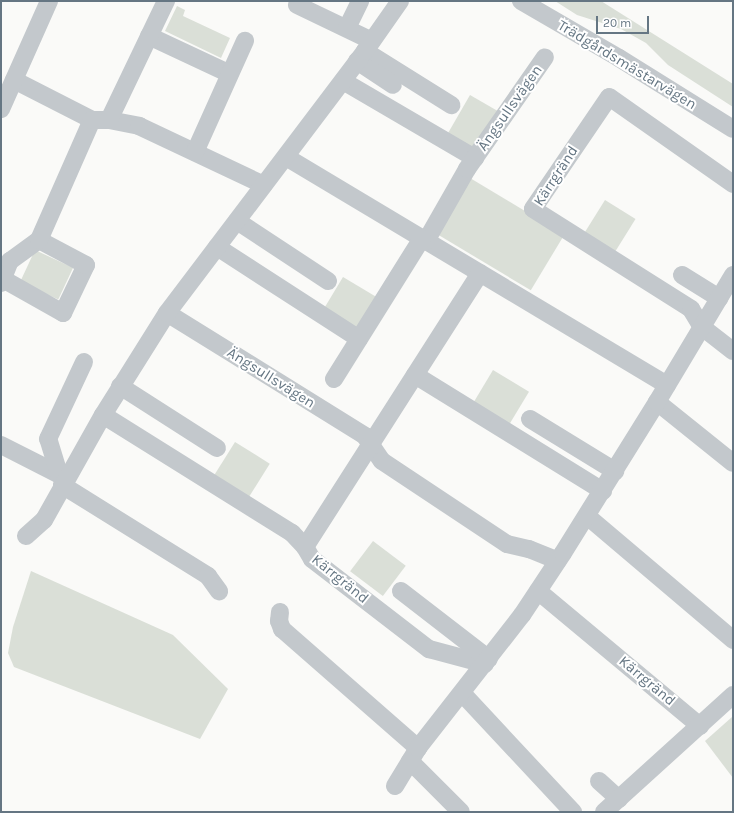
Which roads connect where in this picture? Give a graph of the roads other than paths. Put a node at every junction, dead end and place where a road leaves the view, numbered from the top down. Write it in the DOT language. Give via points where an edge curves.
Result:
graph roads {
  1 [pos="49,1"];
  2 [pos="166,1"];
  3 [pos="360,1"];
  4 [pos="400,1"];
  5 [pos="521,1"];
  6 [pos="297,5"];
  7 [pos="347,28"];
  8 [pos="149,36"];
  9 [pos="245,41"];
  10 [pos="365,51"];
  11 [pos="544,58"];
  12 [pos="230,74"];
  13 [pos="14,80"];
  14 [pos="343,81"];
  15 [pos="451,105"];
  16 [pos="1,109"];
  17 [pos="101,120"];
  18 [pos="733,129"];
  19 [pos="195,152"];
  20 [pos="286,157"];
  21 [pos="475,158"];
  22 [pos="733,184"];
  23 [pos="264,185"];
  24 [pos="234,226"];
  25 [pos="39,240"];
  26 [pos="424,240"];
  27 [pos="218,247"];
  28 [pos="5,259"];
  29 [pos="685,270"];
  30 [pos="480,273"];
  31 [pos="2,281"];
  32 [pos="328,281"];
  33 [pos="726,287"];
  34 [pos="167,313"];
  35 [pos="702,327"];
  36 [pos="359,339"];
  37 [pos="733,351"];
  38 [pos="84,362"];
  39 [pos="416,375"];
  40 [pos="334,379"];
  41 [pos="667,385"];
  42 [pos="118,391"];
  43 [pos="657,402"];
  44 [pos="103,415"];
  45 [pos="530,419"];
  46 [pos="372,444"];
  47 [pos="1,445"];
  48 [pos="217,448"];
  49 [pos="733,463"];
  50 [pos="617,467"];
  51 [pos="63,479"];
  52 [pos="603,491"];
  53 [pos="587,516"];
  54 [pos="26,536"];
  55 [pos="305,547"];
  56 [pos="558,561"];
  57 [pos="219,591"];
  58 [pos="401,591"];
  59 [pos="538,591"];
  60 [pos="280,612"];
  61 [pos="733,640"];
  62 [pos="490,658"];
  63 [pos="462,693"];
  64 [pos="733,695"];
  65 [pos="700,726"];
  66 [pos="414,755"];
  67 [pos="599,781"];
  68 [pos="395,786"];
  69 [pos="619,799"];
  70 [pos="461,812"];
  71 [pos="573,812"];
  72 [pos="604,812"];
  1 -- 13 [label="street"];
  2 -- 8 [label="street"];
  3 -- 7 [label="street"];
  4 -- 10 [label="street"];
  5 -- 18 [label="street, Trädgårdsmästarvägen"];
  6 -- 7 [label="street"];
  7 -- 10 [label="street"];
  8 -- 12 [label="street"];
  8 -- 17 [label="street"];
  9 -- 12 [label="street"];
  10 -- 14 [label="street"];
  10 -- 15 [label="street" via="397,79"];
  11 -- 21 [label="street, Ängsullsvägen"];
  12 -- 19 [label="street"];
  13 -- 16 [label="street"];
  13 -- 17 [label="street"];
  14 -- 20 [label="street"];
  14 -- 21 [label="street, Ängsullsvägen"];
  17 -- 19 [label="street" via="140,126"];
  17 -- 25 [label="street"];
  19 -- 23 [label="street"];
  20 -- 23 [label="street"];
  20 -- 26 [label="street"];
  21 -- 26 [label="street, Ängsullsvägen"];
  22 -- 35 [label="street, Kärrgränd" via="609,97 532,209 692,309"];
  23 -- 24 [label="street"];
  24 -- 27 [label="street"];
  24 -- 32 [label="street" via="273,253"];
  25 -- 28 [label="street"];
  25 -- 31 [label="street" via="86,265 63,313"];
  26 -- 30 [label="street"];
  26 -- 36 [label="street, Ängsullsvägen"];
  27 -- 34 [label="street"];
  27 -- 36 [label="street"];
  28 -- 31 [label="street"];
  29 -- 33 [label="street"];
  30 -- 39 [label="street, Kärrgränd"];
  30 -- 41 [label="street"];
  33 -- 35 [label="street"];
  34 -- 42 [label="street"];
  34 -- 46 [label="street, Ängsullsvägen" via="365,436"];
  35 -- 37 [label="street, Kärrgränd"];
  35 -- 41 [label="street"];
  36 -- 40 [label="street, Ängsullsvägen"];
  38 -- 51 [label="street" via="48,439"];
  39 -- 46 [label="street, Kärrgränd"];
  39 -- 52 [label="street"];
  41 -- 43 [label="street"];
  42 -- 44 [label="street"];
  42 -- 48 [label="street" via="160,419"];
  43 -- 49 [label="street"];
  43 -- 50 [label="street"];
  44 -- 51 [label="street"];
  44 -- 55 [label="street" via="292,533"];
  45 -- 50 [label="street"];
  46 -- 55 [label="street, Kärrgränd"];
  46 -- 56 [label="street" via="382,461 507,544 529,549"];
  47 -- 51 [label="street"];
  50 -- 52 [label="street"];
  51 -- 54 [label="street" via="44,520"];
  51 -- 57 [label="street" via="208,576"];
  52 -- 53 [label="street"];
  53 -- 56 [label="street"];
  53 -- 61 [label="street"];
  55 -- 62 [label="street, Kärrgränd" via="312,559 430,649"];
  56 -- 59 [label="street"];
  58 -- 62 [label="street" via="452,623"];
  59 -- 62 [label="street"];
  59 -- 65 [label="street, Kärrgränd"];
  60 -- 66 [label="street" via="279,621 282,629"];
  62 -- 63 [label="street"];
  63 -- 66 [label="street"];
  63 -- 71 [label="street"];
  64 -- 65 [label="street"];
  65 -- 69 [label="street"];
  66 -- 68 [label="street"];
  66 -- 70 [label="street"];
  67 -- 69 [label="street"];
  69 -- 72 [label="street"];
}
